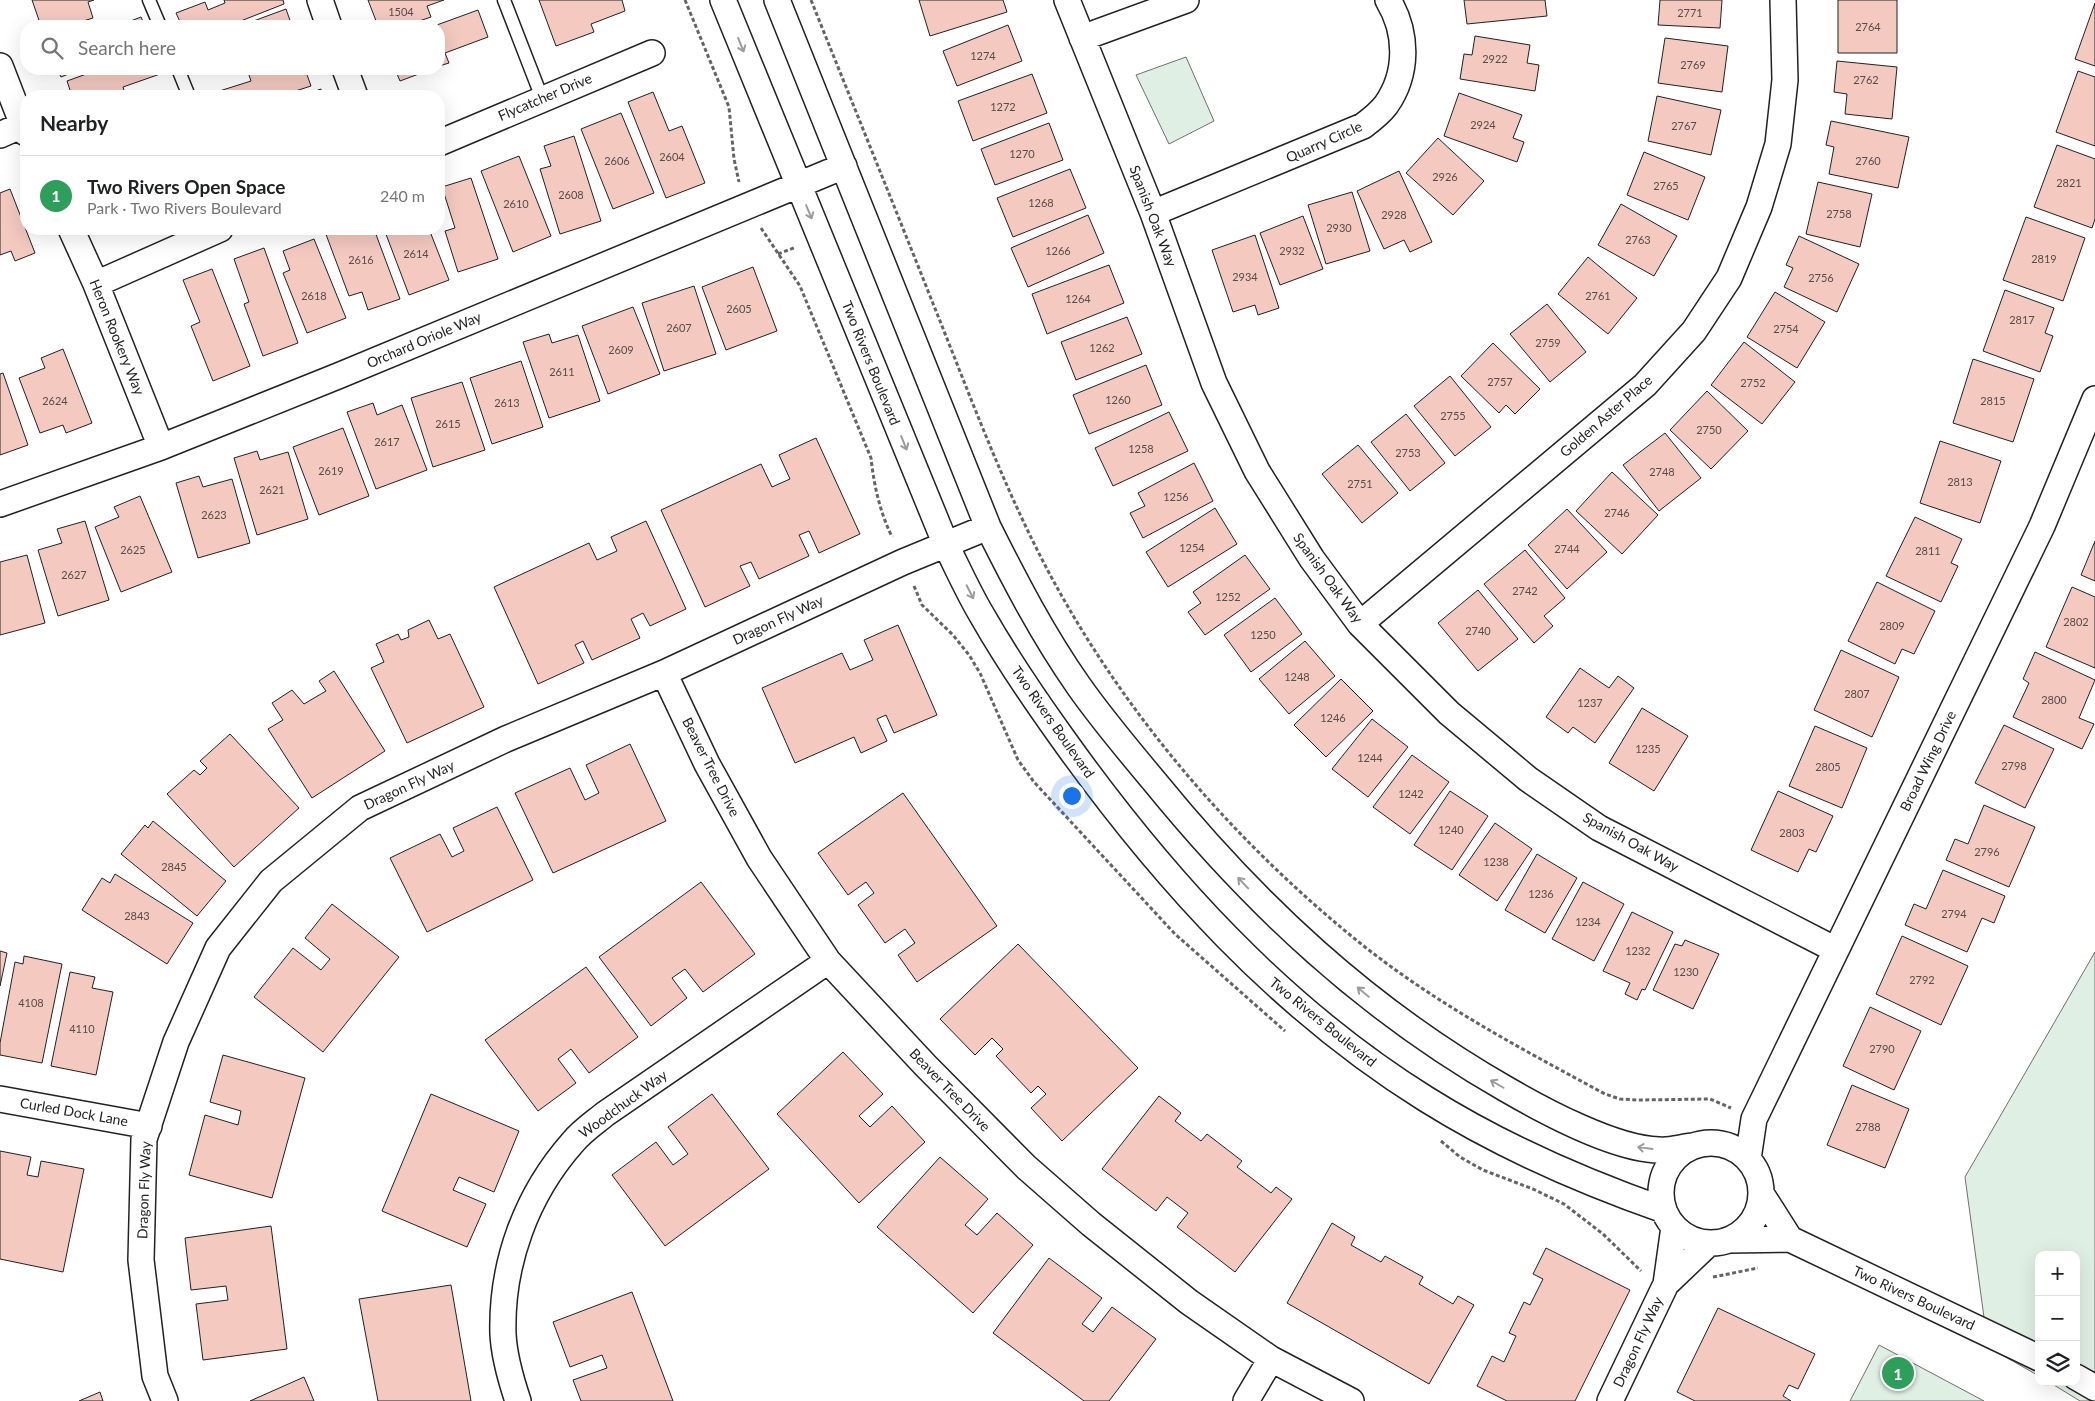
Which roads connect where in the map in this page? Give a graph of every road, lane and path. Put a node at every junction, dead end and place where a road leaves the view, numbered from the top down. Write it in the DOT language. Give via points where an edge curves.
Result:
graph roads {
  1 [pos="149,0"];
  2 [pos="320,0"];
  3 [pos="504,0"];
  4 [pos="685,0"];
  5 [pos="723,0"];
  6 [pos="777,0"];
  7 [pos="811,0"];
  8 [pos="1067,0"];
  9 [pos="1186,0"];
  10 [pos="1388,0"];
  11 [pos="1783,0"];
  12 [pos="157,20"];
  13 [pos="328,20"];
  14 [pos="1082,38"];
  15 [pos="652,53"];
  16 [pos="0,66"];
  17 [pos="180,75"];
  18 [pos="347,75"];
  19 [pos="187,90"];
  20 [pos="353,90"];
  21 [pos="542,98"];
  22 [pos="20,118"];
  23 [pos="20,130"];
  24 [pos="0,136"];
  25 [pos="445,139"];
  26 [pos="844,166"];
  27 [pos="798,184"];
  28 [pos="745,206"];
  29 [pos="1153,213"];
  30 [pos="74,235"];
  31 [pos="206,235"];
  32 [pos="96,284"];
  33 [pos="2095,399"];
  34 [pos="161,447"];
  35 [pos="0,504"];
  36 [pos="988,527"];
  37 [pos="946,545"];
  38 [pos="903,562"];
  39 [pos="1360,624"];
  40 [pos="664,673"];
  41 [pos="1836,950"];
  42 [pos="828,961"];
  43 [pos="0,1099"];
  44 [pos="1754,1119"];
  45 [pos="149,1126"];
  46 [pos="1703,1144"];
  47 [pos="1748,1159"];
  48 [pos="1762,1195"];
  49 [pos="1669,1219"];
  50 [pos="1790,1239"];
  51 [pos="1719,1242"];
  52 [pos="1666,1284"];
  53 [pos="2035,1356"];
  54 [pos="1271,1359"];
  55 [pos="2080,1379"];
  56 [pos="2095,1388"];
  57 [pos="165,1401"];
  58 [pos="518,1401"];
  59 [pos="1246,1401"];
  60 [pos="1352,1401"];
  61 [pos="1610,1401"];
  1 -- 12 [label="lane"];
  2 -- 13 [label="street"];
  3 -- 21 [label="lane"];
  4 -- 28 [label="path" via="729,107 734,159"];
  5 -- 27 [label="street, Two Rivers Boulevard, one-way"];
  6 -- 26 [label="street"];
  7 -- 44 [label="path" via="967,390 1054,581 1132,702 1188,776 1291,884 1362,945 1474,1024 1604,1094 1638,1100 1710,1099"];
  8 -- 14 [label="street, Spanish Oak Way"];
  9 -- 14 [label="street"];
  10 -- 29 [label="street, Quarry Circle" via="1397,15 1404,52 1398,82 1385,106 1363,126"];
  11 -- 39 [label="street, Golden Aster Place" via="1785,80 1778,144 1759,208 1729,278 1694,331 1644,385"];
  14 -- 29 [label="street, Spanish Oak Way"];
  15 -- 21 [label="street, Flycatcher Drive"];
  16 -- 22 [label="street"];
  17 -- 19 [label="lane"];
  18 -- 20 [label="street"];
  21 -- 25 [label="street, Flycatcher Drive"];
  23 -- 24 [label="street"];
  26 -- 27 [label="street, Orchard Oriole Way"];
  26 -- 36 [label="street"];
  27 -- 28 [label="street, Orchard Oriole Way"];
  27 -- 37 [label="street, Two Rivers Boulevard, one-way"];
  28 -- 34 [label="street, Orchard Oriole Way"];
  28 -- 38 [label="path" via="800,286 871,458 873,481 883,518"];
  29 -- 39 [label="street, Spanish Oak Way" via="1214,383 1257,472 1312,559"];
  30 -- 32 [label="street, Heron Rookery Way"];
  31 -- 32 [label="street"];
  32 -- 34 [label="street, Heron Rookery Way"];
  33 -- 41 [label="street, Broad Wing Drive" via="2042,526"];
  34 -- 35 [label="street, Orchard Oriole Way"];
  36 -- 37 [label="street, Dragon Fly Way"];
  46 -- 36 [label="street, one-way" via="1660,1150 1628,1146 1542,1110 1453,1058 1377,1004 1299,938 1241,882 1184,818 1078,684 1024,598"];
  37 -- 38 [label="street, Dragon Fly Way"];
  37 -- 49 [label="street, Two Rivers Boulevard, one-way" via="983,618 1088,774 1206,916 1269,979 1353,1048 1426,1099 1516,1150"];
  38 -- 40 [label="street, Dragon Fly Way"];
  39 -- 41 [label="street, Spanish Oak Way" via="1449,713 1528,778 1591,822"];
  40 -- 42 [label="street, Beaver Tree Drive" via="707,764 759,858"];
  40 -- 45 [label="street, Dragon Fly Way" via="506,739 360,808 271,881 218,948 176,1042"];
  41 -- 44 [label="street, Broad Wing Drive"];
  42 -- 54 [label="street, Beaver Tree Drive" via="1026,1167 1189,1302"];
  42 -- 58 [label="street, Woodchuck Way" via="605,1114 574,1141 549,1174 526,1212 504,1288 503,1336"];
  43 -- 45 [label="street, Curled Dock Lane"];
  44 -- 46 [label="street"];
  44 -- 47 [label="street, Broad Wing Drive"];
  45 -- 57 [label="street, Dragon Fly Way" via="144,1139 142,1260 155,1376"];
  46 -- 47 [label="street" via="1732,1147"];
  46 -- 49 [label="street" via="1676,1156 1665,1172 1660,1191"];
  47 -- 48 [label="street" via="1758,1176"];
  48 -- 50 [label="street"];
  48 -- 51 [label="street" via="1757,1214 1745,1230"];
  49 -- 51 [label="street, Two Rivers Boulevard" via="1690,1239"];
  49 -- 52 [label="street, Dragon Fly Way"];
  50 -- 51 [label="street, Two Rivers Boulevard"];
  50 -- 53 [label="street, Two Rivers Boulevard"];
  51 -- 52 [label="street, Dragon Fly Way"];
  52 -- 61 [label="street, Dragon Fly Way"];
  54 -- 59 [label="street"];
  54 -- 60 [label="street, Beaver Tree Drive"];
  55 -- 56 [label="street"];
}
